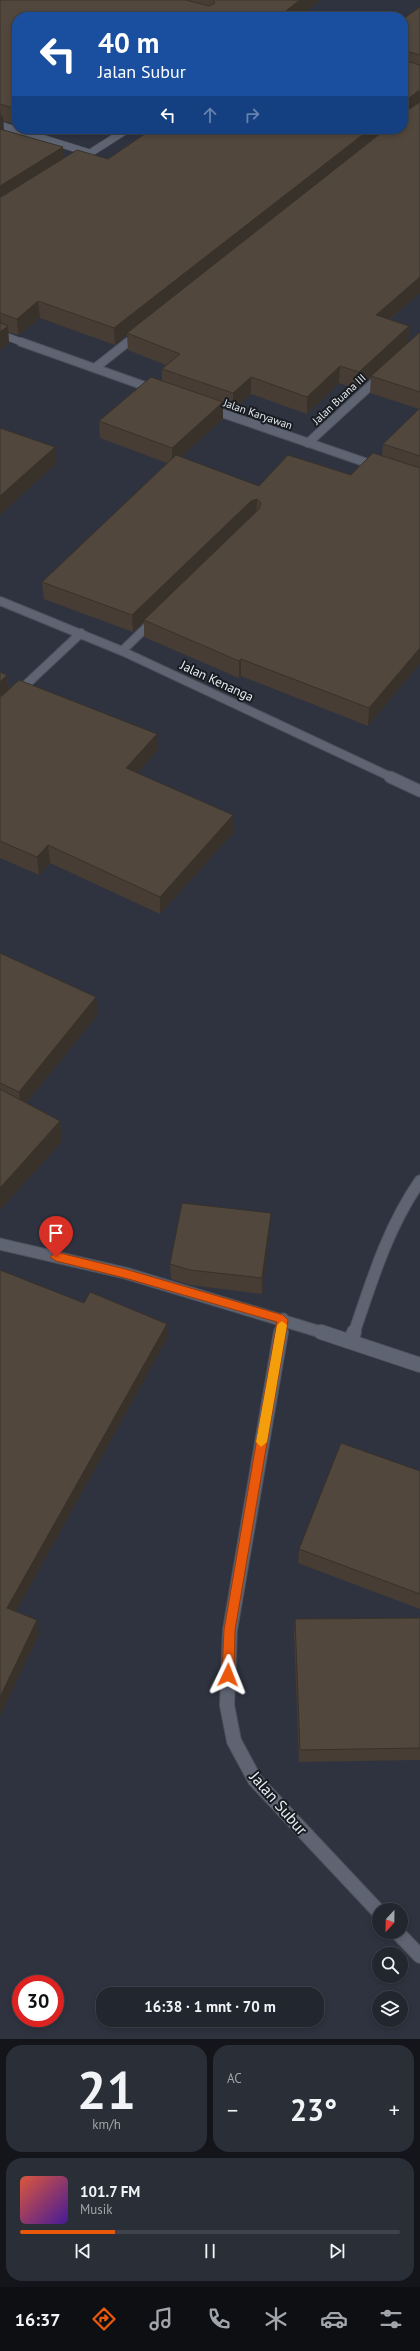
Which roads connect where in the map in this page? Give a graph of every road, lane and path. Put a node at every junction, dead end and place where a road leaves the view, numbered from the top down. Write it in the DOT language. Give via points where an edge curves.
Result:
graph roads {
  1 [pos="0,125"];
  2 [pos="12,129"];
  3 [pos="29,134"];
  4 [pos="120,134"];
  5 [pos="90,153"];
  6 [pos="71,165"];
  7 [pos="144,329"];
  8 [pos="0,334"];
  9 [pos="95,368"];
  10 [pos="386,370"];
  11 [pos="168,394"];
  12 [pos="205,407"];
  13 [pos="308,443"];
  14 [pos="390,470"];
  15 [pos="0,601"];
  16 [pos="160,613"];
  17 [pos="81,633"];
  18 [pos="122,651"];
  19 [pos="0,709"];
  20 [pos="420,792"];
  21 [pos="420,1181"];
  22 [pos="0,1244"];
  23 [pos="283,1320"];
  24 [pos="351,1341"];
  25 [pos="420,1365"];
  26 [pos="372,1905"];
  27 [pos="404,1939"];
  28 [pos="420,1956"];
  1 -- 2 [label="street"];
  3 -- 5 [label="street"];
  4 -- 5 [label="street"];
  5 -- 6 [label="street"];
  7 -- 9 [label="street"];
  8 -- 9 [label="street"];
  9 -- 11 [label="street"];
  10 -- 13 [label="street, Jalan Buana III"];
  12 -- 13 [label="street, Jalan Karyawan"];
  13 -- 14 [label="street, Jalan Karyawan"];
  15 -- 17 [label="street, Jalan Kenanga"];
  16 -- 18 [label="street"];
  17 -- 18 [label="street, Jalan Kenanga"];
  17 -- 19 [label="street"];
  18 -- 20 [label="street, Jalan Kenanga"];
  21 -- 24 [label="street" via="390,1234"];
  22 -- 23 [label="street" via="125,1273"];
  23 -- 24 [label="street"];
  23 -- 26 [label="street, Jalan Subur" via="230,1630 227,1705 234,1741 255,1780"];
  24 -- 25 [label="street"];
  27 -- 28 [label="street"];
}
